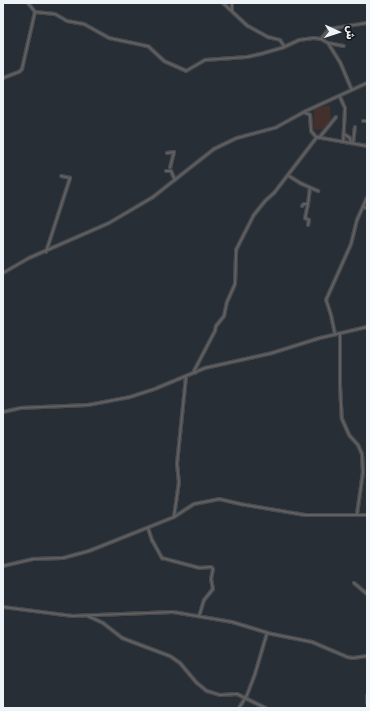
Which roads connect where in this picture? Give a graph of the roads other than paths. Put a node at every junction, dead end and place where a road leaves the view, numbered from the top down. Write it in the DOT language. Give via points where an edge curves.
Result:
graph roads {
  1 [pos="28,3"];
  2 [pos="222,3"];
  3 [pos="232,3"];
  4 [pos="232,10"];
  5 [pos="35,12"];
  6 [pos="367,23"];
  7 [pos="321,39"];
  8 [pos="328,43"];
  9 [pos="284,46"];
  10 [pos="344,46"];
  11 [pos="3,78"];
  12 [pos="367,83"];
  13 [pos="352,91"];
  14 [pos="340,97"];
  15 [pos="304,112"];
  16 [pos="336,116"];
  17 [pos="362,121"];
  18 [pos="367,121"];
  19 [pos="355,127"];
  20 [pos="344,134"];
  21 [pos="318,137"];
  22 [pos="343,142"];
  23 [pos="352,143"];
  24 [pos="367,146"];
  25 [pos="167,153"];
  26 [pos="169,167"];
  27 [pos="166,171"];
  28 [pos="62,176"];
  29 [pos="288,176"];
  30 [pos="174,180"];
  31 [pos="310,188"];
  32 [pos="318,191"];
  33 [pos="367,198"];
  34 [pos="308,204"];
  35 [pos="302,206"];
  36 [pos="363,207"];
  37 [pos="367,208"];
  38 [pos="308,225"];
  39 [pos="46,252"];
  40 [pos="3,273"];
  41 [pos="367,324"];
  42 [pos="367,327"];
  43 [pos="340,333"];
  44 [pos="335,334"];
  45 [pos="195,373"];
  46 [pos="186,377"];
  47 [pos="3,412"];
  48 [pos="356,514"];
  49 [pos="367,515"];
  50 [pos="174,517"];
  51 [pos="148,528"];
  52 [pos="3,566"];
  53 [pos="354,583"];
  54 [pos="367,594"];
  55 [pos="3,607"];
  56 [pos="88,616"];
  57 [pos="199,616"];
  58 [pos="267,633"];
  59 [pos="367,656"];
  60 [pos="367,696"];
  61 [pos="246,697"];
  62 [pos="367,703"];
  63 [pos="239,708"];
  64 [pos="266,708"];
  1 -- 5 [label="street"];
  2 -- 4 [label="street"];
  3 -- 4 [label="street"];
  4 -- 9 [label="street" via="248,26 268,37 280,40"];
  5 -- 9 [label="street" via="55,14 67,21 84,24 109,38 148,46 164,61 182,70 191,69 198,63 210,59 247,57"];
  5 -- 11 [label="street" via="22,70"];
  6 -- 7 [label="street" via="329,29"];
  7 -- 8 [label="street"];
  7 -- 9 [label="street" via="299,40"];
  8 -- 10 [label="street"];
  8 -- 13 [label="street" via="340,62"];
  12 -- 13 [label="street"];
  13 -- 14 [label="street"];
  14 -- 15 [label="street"];
  14 -- 20 [label="street" via="345,108"];
  15 -- 21 [label="street" via="310,115 313,135"];
  15 -- 30 [label="street" via="275,128 237,138 214,149"];
  16 -- 21 [label="street"];
  17 -- 18 [label="street"];
  19 -- 23 [label="street"];
  20 -- 22 [label="street"];
  20 -- 23 [label="street"];
  21 -- 22 [label="street"];
  21 -- 29 [label="street"];
  22 -- 23 [label="street"];
  23 -- 24 [label="street"];
  25 -- 26 [label="street" via="174,152"];
  26 -- 27 [label="street"];
  26 -- 30 [label="street"];
  28 -- 39 [label="street" via="70,178"];
  29 -- 31 [label="street"];
  29 -- 45 [label="street" via="254,216 236,250 235,284 224,316 216,326"];
  30 -- 39 [label="street" via="153,197 109,223"];
  31 -- 32 [label="street"];
  31 -- 34 [label="street"];
  33 -- 36 [label="street"];
  34 -- 35 [label="street"];
  34 -- 38 [label="street" via="305,216 309,220"];
  36 -- 37 [label="street"];
  36 -- 44 [label="street" via="351,244 326,300"];
  39 -- 40 [label="street" via="29,258"];
  41 -- 42 [label="street"];
  42 -- 43 [label="street"];
  43 -- 44 [label="street"];
  43 -- 48 [label="street" via="342,419 362,454 363,472"];
  44 -- 45 [label="street"];
  45 -- 46 [label="street"];
  46 -- 47 [label="street" via="130,397 88,405 28,407"];
  46 -- 50 [label="street" via="177,464 179,483"];
  48 -- 49 [label="street"];
  48 -- 50 [label="street" via="305,515 219,499 194,504"];
  50 -- 51 [label="street"];
  51 -- 52 [label="street" via="63,558"];
  51 -- 57 [label="street" via="162,558 199,568 211,567 214,570 211,579 213,589 204,600"];
  53 -- 54 [label="street"];
  55 -- 56 [label="street"];
  56 -- 57 [label="street" via="165,612"];
  56 -- 61 [label="street" via="122,638 170,656 207,691 217,695 232,694"];
  57 -- 58 [label="street"];
  58 -- 59 [label="street" via="312,642 347,657"];
  58 -- 61 [label="street"];
  60 -- 62 [label="street"];
  61 -- 63 [label="street"];
  61 -- 64 [label="street"];
}
